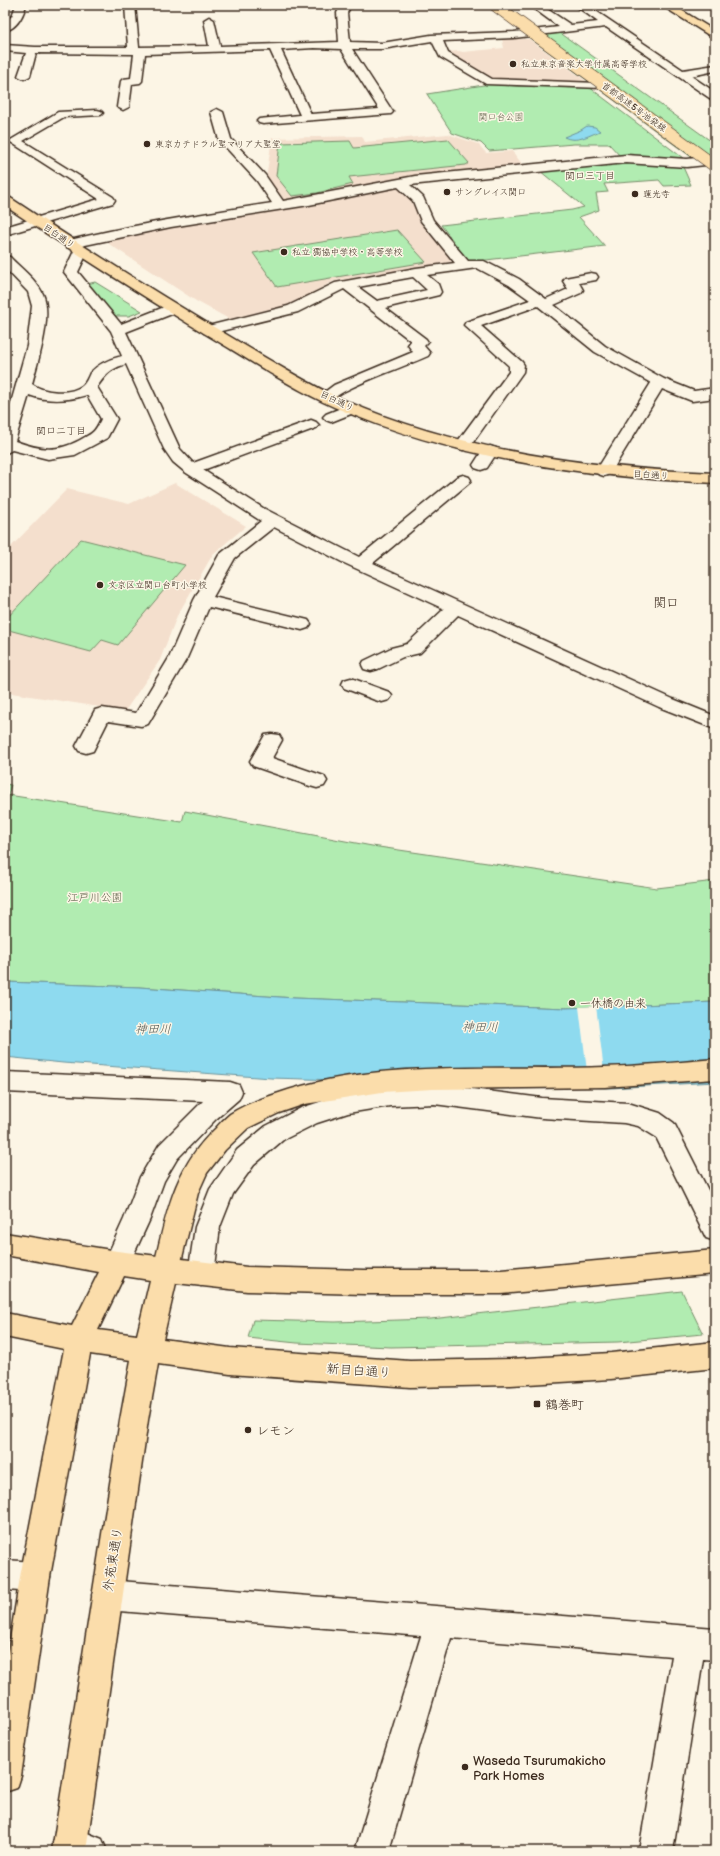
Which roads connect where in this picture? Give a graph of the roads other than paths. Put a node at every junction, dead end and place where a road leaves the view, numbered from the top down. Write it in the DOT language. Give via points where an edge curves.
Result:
graph roads {
  1 [pos="21,5"];
  2 [pos="130,5"];
  3 [pos="346,5"];
  4 [pos="495,5"];
  5 [pos="534,5"];
  6 [pos="580,5"];
  7 [pos="666,5"];
  8 [pos="534,19"];
  9 [pos="209,20"];
  10 [pos="607,24"];
  11 [pos="5,28"];
  12 [pos="570,29"];
  13 [pos="715,36"];
  14 [pos="436,38"];
  15 [pos="66,39"];
  16 [pos="566,42"];
  17 [pos="345,46"];
  18 [pos="274,47"];
  19 [pos="5,48"];
  20 [pos="215,49"];
  21 [pos="32,50"];
  22 [pos="64,51"];
  23 [pos="137,51"];
  24 [pos="715,68"];
  25 [pos="682,74"];
  26 [pos="24,76"];
  27 [pos="598,86"];
  28 [pos="715,96"];
  29 [pos="123,107"];
  30 [pos="217,112"];
  31 [pos="97,113"];
  32 [pos="307,118"];
  33 [pos="262,121"];
  34 [pos="10,139"];
  35 [pos="715,160"];
  36 [pos="715,166"];
  37 [pos="401,183"];
  38 [pos="5,200"];
  39 [pos="279,204"];
  40 [pos="37,221"];
  41 [pos="5,231"];
  42 [pos="76,248"];
  43 [pos="7,264"];
  44 [pos="464,265"];
  45 [pos="416,272"];
  46 [pos="591,277"];
  47 [pos="347,285"];
  48 [pos="542,302"];
  49 [pos="374,306"];
  50 [pos="172,309"];
  51 [pos="118,330"];
  52 [pos="209,330"];
  53 [pos="131,358"];
  54 [pos="659,382"];
  55 [pos="23,384"];
  56 [pos="90,388"];
  57 [pos="715,393"];
  58 [pos="326,397"];
  59 [pos="351,409"];
  60 [pos="331,417"];
  61 [pos="311,425"];
  62 [pos="463,445"];
  63 [pos="6,446"];
  64 [pos="490,451"];
  65 [pos="481,465"];
  66 [pos="191,469"];
  67 [pos="604,471"];
  68 [pos="715,478"];
  69 [pos="463,480"];
  70 [pos="273,520"];
  71 [pos="361,564"];
  72 [pos="204,600"];
  73 [pos="456,607"];
  74 [pos="302,624"];
  75 [pos="371,665"];
  76 [pos="351,684"];
  77 [pos="382,696"];
  78 [pos="715,723"];
  79 [pos="272,740"];
  80 [pos="86,746"];
  81 [pos="318,781"];
  82 [pos="715,1069"];
  83 [pos="5,1082"];
  84 [pos="715,1230"];
  85 [pos="5,1244"];
  86 [pos="715,1262"];
  87 [pos="117,1263"];
  88 [pos="166,1270"];
  89 [pos="201,1274"];
  90 [pos="5,1325"];
  91 [pos="79,1340"];
  92 [pos="147,1350"];
  93 [pos="715,1355"];
  94 [pos="5,1575"];
  95 [pos="35,1577"];
  96 [pos="107,1595"];
  97 [pos="441,1621"];
  98 [pos="702,1643"];
  99 [pos="5,1776"];
  100 [pos="76,1848"];
  101 [pos="372,1851"];
  102 [pos="656,1851"];
  1 -- 11 [label="street" via="17,18"];
  2 -- 23 [label="street"];
  3 -- 17 [label="street" via="342,13"];
  4 -- 36 [label="main road, 首都高速5号池袋線, bridge"];
  5 -- 12 [label="street"];
  6 -- 10 [label="street"];
  7 -- 13 [label="main road"];
  8 -- 16 [label="main road"];
  9 -- 20 [label="street"];
  10 -- 12 [label="street"];
  10 -- 25 [label="street"];
  12 -- 14 [label="street" via="514,35"];
  14 -- 17 [label="street" via="382,46"];
  14 -- 27 [label="street" via="444,55 490,82"];
  15 -- 22 [label="street"];
  17 -- 18 [label="street"];
  17 -- 32 [label="street" via="386,112"];
  18 -- 20 [label="street"];
  18 -- 32 [label="street"];
  19 -- 21 [label="street"];
  20 -- 23 [label="street"];
  21 -- 22 [label="street"];
  21 -- 26 [label="street"];
  22 -- 23 [label="street"];
  23 -- 29 [label="street" via="136,81 127,81"];
  24 -- 25 [label="street"];
  25 -- 28 [label="street"];
  30 -- 39 [label="street" via="225,140 261,178"];
  31 -- 34 [label="street" via="62,114"];
  32 -- 33 [label="street"];
  34 -- 40 [label="street" via="109,200"];
  35 -- 37 [label="street" via="687,163 626,160"];
  37 -- 39 [label="street"];
  37 -- 44 [label="street" via="419,200 427,221"];
  38 -- 40 [label="main road, 目白通り"];
  39 -- 42 [label="street" via="94,238"];
  40 -- 41 [label="street"];
  40 -- 42 [label="main road, 目白通り"];
  42 -- 50 [label="main road, 目白通り"];
  42 -- 51 [label="street" via="71,272"];
  43 -- 55 [label="street" via="36,294 40,306 36,338"];
  44 -- 45 [label="street"];
  44 -- 48 [label="street" via="479,264 514,282"];
  45 -- 47 [label="street"];
  45 -- 49 [label="street" via="433,287 434,292"];
  46 -- 48 [label="street" via="570,281 576,290 555,301"];
  47 -- 49 [label="street"];
  47 -- 52 [label="street" via="292,309"];
  48 -- 54 [label="street" via="600,350"];
  48 -- 62 [label="street" via="471,325 517,365 516,372"];
  49 -- 58 [label="street" via="421,342 415,345 423,353 339,388"];
  50 -- 51 [label="street"];
  50 -- 52 [label="main road, 目白通り"];
  51 -- 53 [label="street"];
  52 -- 58 [label="main road, 目白通り"];
  53 -- 56 [label="street" via="113,362 103,368"];
  53 -- 66 [label="street" via="172,449"];
  54 -- 57 [label="street" via="692,396"];
  54 -- 67 [label="street"];
  55 -- 56 [label="street" via="28,390 37,393 61,396 78,394"];
  55 -- 63 [label="street"];
  56 -- 63 [label="street" via="109,419 101,435 69,452 48,454"];
  58 -- 59 [label="main road, 目白通り"];
  59 -- 60 [label="street"];
  59 -- 62 [label="main road, 目白通り" via="421,434"];
  61 -- 66 [label="street"];
  62 -- 64 [label="main road, 目白通り"];
  64 -- 65 [label="street"];
  64 -- 67 [label="main road, 目白通り"];
  66 -- 70 [label="street"];
  67 -- 68 [label="main road, 目白通り"];
  69 -- 71 [label="street"];
  70 -- 71 [label="street"];
  70 -- 72 [label="street" via="228,555"];
  71 -- 73 [label="street"];
  72 -- 74 [label="street"];
  72 -- 80 [label="street" via="178,658 141,720 102,714"];
  73 -- 75 [label="street" via="413,649 398,652"];
  73 -- 78 [label="street"];
  76 -- 77 [label="street"];
  79 -- 81 [label="street" via="260,761"];
  82 -- 88 [label="main road, 外苑東通り" via="605,1077 382,1082 304,1094 270,1106 239,1121 198,1166 185,1193"];
  83 -- 87 [label="street" via="230,1092 168,1152 153,1177"];
  84 -- 89 [label="street" via="665,1130 651,1120 635,1114 564,1110 435,1094 380,1098 345,1102 306,1116 272,1134 249,1153 230,1175 217,1200 202,1250"];
  85 -- 87 [label="main road"];
  86 -- 89 [label="main road" via="501,1282 248,1279"];
  87 -- 88 [label="main road"];
  87 -- 91 [label="main road"];
  88 -- 89 [label="main road"];
  88 -- 92 [label="main road, 外苑東通り"];
  90 -- 91 [label="main road, 新目白通り"];
  91 -- 92 [label="main road, 新目白通り"];
  91 -- 95 [label="main road"];
  92 -- 93 [label="main road, 新目白通り" via="230,1361 410,1374 511,1372 611,1366"];
  92 -- 96 [label="main road, 外苑東通り"];
  94 -- 95 [label="street"];
  95 -- 99 [label="main road"];
  96 -- 97 [label="street"];
  96 -- 100 [label="main road, 外苑東通り"];
  97 -- 98 [label="street"];
  97 -- 101 [label="street"];
  98 -- 102 [label="street"];
}
